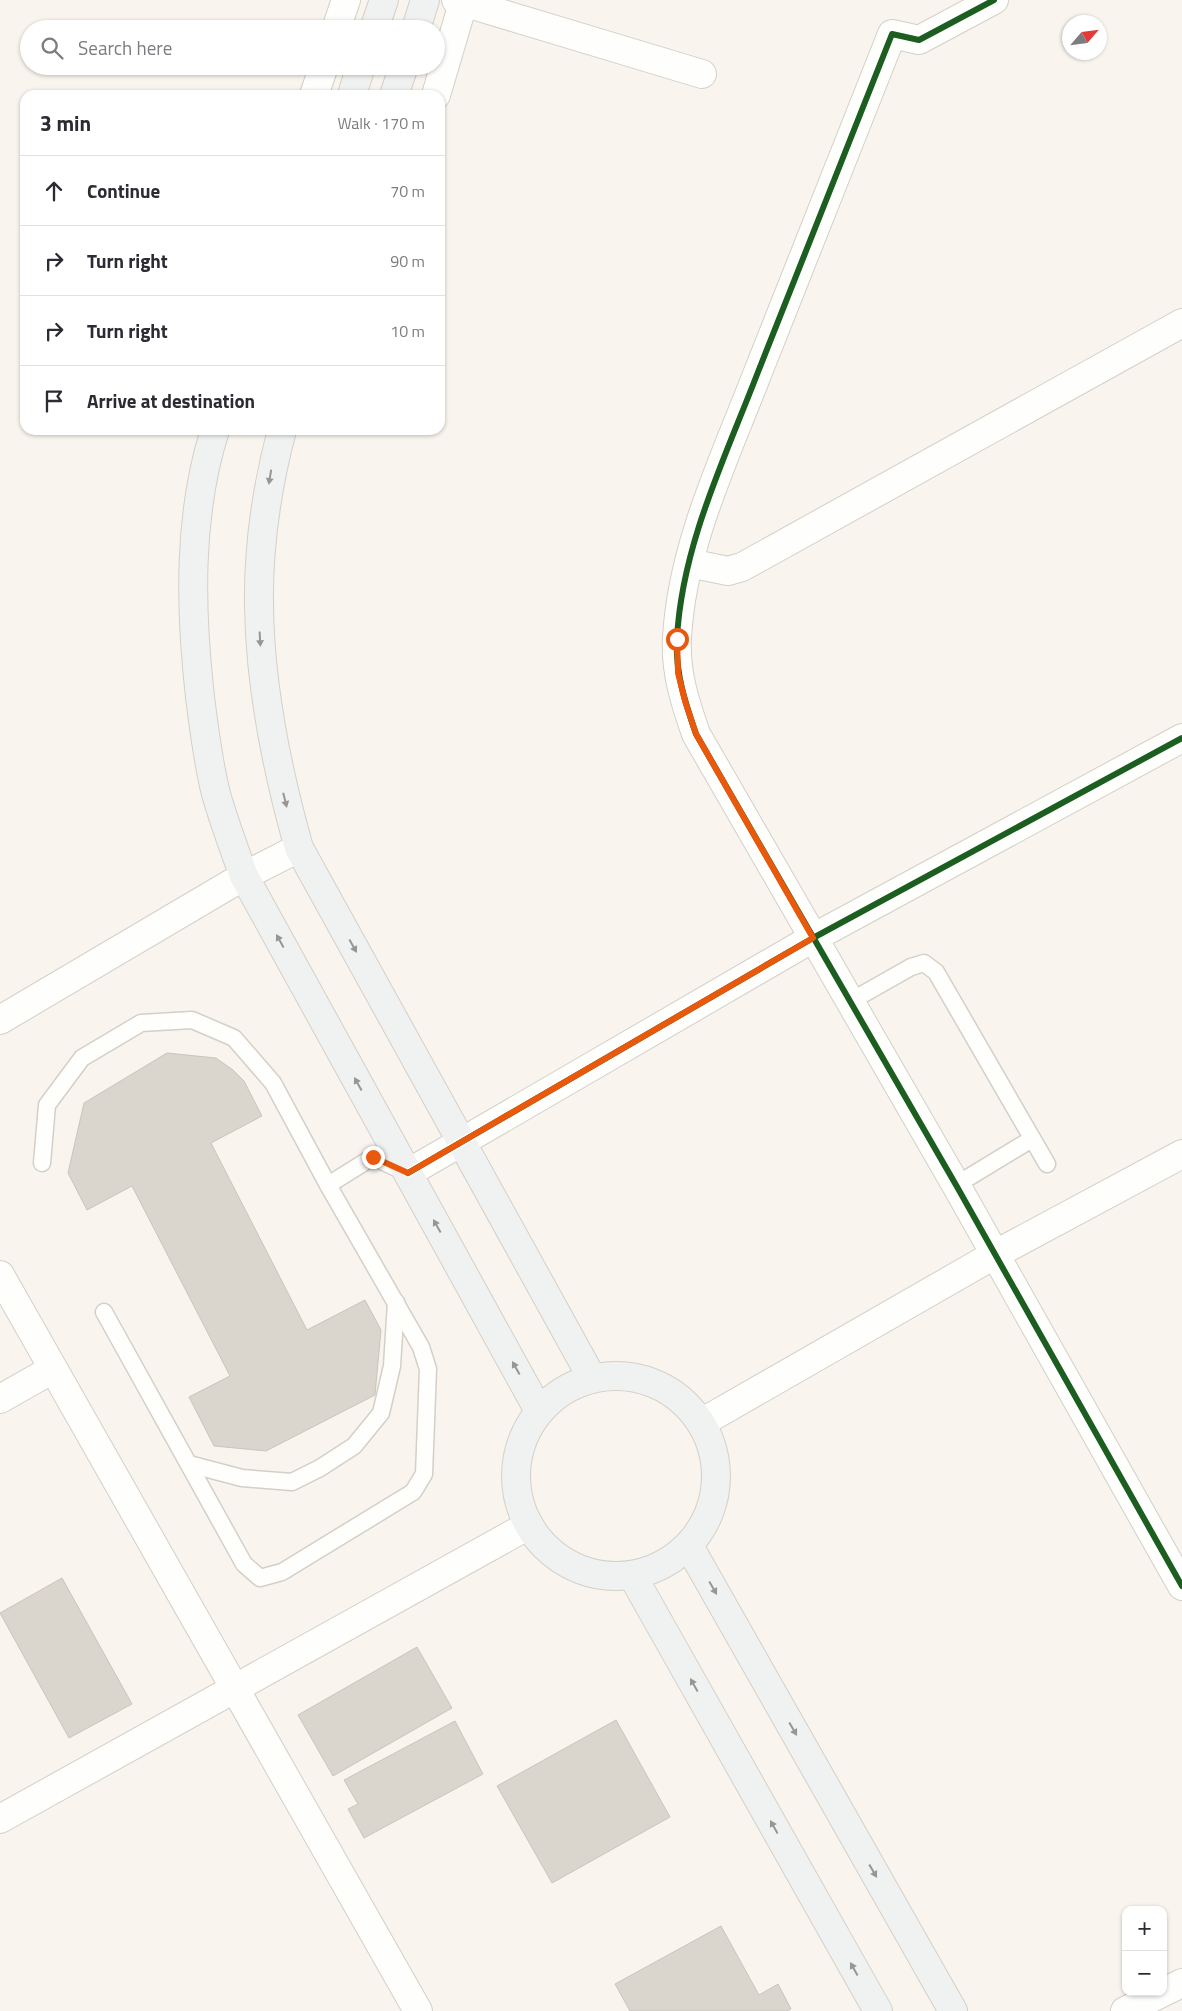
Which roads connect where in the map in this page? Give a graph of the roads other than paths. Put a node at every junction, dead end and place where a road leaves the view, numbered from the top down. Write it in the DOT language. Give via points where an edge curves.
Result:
graph roads {
  1 [pos="346,0"];
  2 [pos="384,0"];
  3 [pos="425,0"];
  4 [pos="994,0"];
  5 [pos="461,1"];
  6 [pos="339,20"];
  7 [pos="377,20"];
  8 [pos="419,20"];
  9 [pos="445,61"];
  10 [pos="702,74"];
  11 [pos="321,75"];
  12 [pos="358,75"];
  13 [pos="401,75"];
  14 [pos="441,75"];
  15 [pos="316,90"];
  16 [pos="354,90"];
  17 [pos="396,90"];
  18 [pos="437,90"];
  19 [pos="1182,323"];
  20 [pos="213,435"];
  21 [pos="281,435"];
  22 [pos="689,563"];
  23 [pos="1182,738"];
  24 [pos="299,848"];
  25 [pos="244,876"];
  26 [pos="813,938"];
  27 [pos="851,1001"];
  28 [pos="0,1020"];
  29 [pos="1032,1139"];
  30 [pos="462,1141"];
  31 [pos="1182,1154"];
  32 [pos="42,1163"];
  33 [pos="1047,1164"];
  34 [pos="408,1173"];
  35 [pos="328,1185"];
  36 [pos="956,1185"];
  37 [pos="994,1255"];
  38 [pos="0,1275"];
  39 [pos="396,1302"];
  40 [pos="104,1312"];
  41 [pos="53,1369"];
  42 [pos="592,1378"];
  43 [pos="0,1399"];
  44 [pos="539,1411"];
  45 [pos="702,1423"];
  46 [pos="189,1464"];
  47 [pos="529,1525"];
  48 [pos="689,1546"];
  49 [pos="632,1575"];
  50 [pos="1182,1584"];
  51 [pos="234,1690"];
  52 [pos="0,1819"];
  53 [pos="1182,1983"];
  54 [pos="418,2011"];
  55 [pos="878,2011"];
  56 [pos="953,2011"];
  57 [pos="1125,2011"];
  1 -- 6 [label="street"];
  2 -- 7 [label="main road"];
  3 -- 8 [label="main road"];
  4 -- 22 [label="street" via="919,40 892,34 702,516"];
  5 -- 9 [label="street"];
  5 -- 10 [label="street"];
  11 -- 15 [label="street"];
  12 -- 16 [label="main road"];
  13 -- 17 [label="main road"];
  14 -- 18 [label="street"];
  19 -- 22 [label="street" via="742,568 728,571"];
  20 -- 25 [label="main road" via="207,455 195,534 194,644 216,793"];
  21 -- 24 [label="main road, one-way" via="271,470 263,528 258,605 270,719 284,795"];
  22 -- 26 [label="street" via="680,602 677,639 678,673 685,701 696,734"];
  23 -- 26 [label="street"];
  24 -- 25 [label="street"];
  24 -- 30 [label="main road, one-way"];
  25 -- 28 [label="street"];
  34 -- 25 [label="main road, one-way"];
  26 -- 27 [label="street"];
  26 -- 30 [label="street"];
  27 -- 29 [label="lane" via="911,967 924,963 936,972"];
  27 -- 36 [label="street"];
  29 -- 33 [label="lane"];
  29 -- 36 [label="lane"];
  30 -- 34 [label="street"];
  30 -- 42 [label="main road"];
  31 -- 37 [label="street"];
  32 -- 35 [label="lane" via="47,1104 82,1058 141,1023 192,1020 234,1038 273,1083"];
  34 -- 35 [label="lane" via="373,1157"];
  44 -- 34 [label="main road, one-way"];
  35 -- 39 [label="lane"];
  36 -- 37 [label="street"];
  37 -- 45 [label="street"];
  37 -- 50 [label="street"];
  38 -- 41 [label="street"];
  39 -- 46 [label="lane" via="392,1366 381,1413 354,1446 292,1482 242,1478"];
  39 -- 46 [label="lane" via="421,1347 428,1369 424,1474 412,1492 282,1572 260,1578 244,1564"];
  40 -- 46 [label="lane"];
  41 -- 43 [label="street"];
  41 -- 51 [label="street"];
  42 -- 44 [label="main road" via="560,1392"];
  42 -- 45 [label="main road" via="623,1375 654,1382 681,1399"];
  44 -- 47 [label="main road" via="524,1437 516,1466 518,1497"];
  45 -- 48 [label="main road" via="713,1447 717,1473 714,1500 705,1524"];
  47 -- 49 [label="main road" via="548,1549 573,1566 602,1575"];
  47 -- 51 [label="street"];
  48 -- 49 [label="main road" via="659,1566"];
  48 -- 56 [label="main road, one-way"];
  55 -- 49 [label="main road, one-way"];
  51 -- 52 [label="street"];
  51 -- 54 [label="street"];
  53 -- 57 [label="street"];
}
